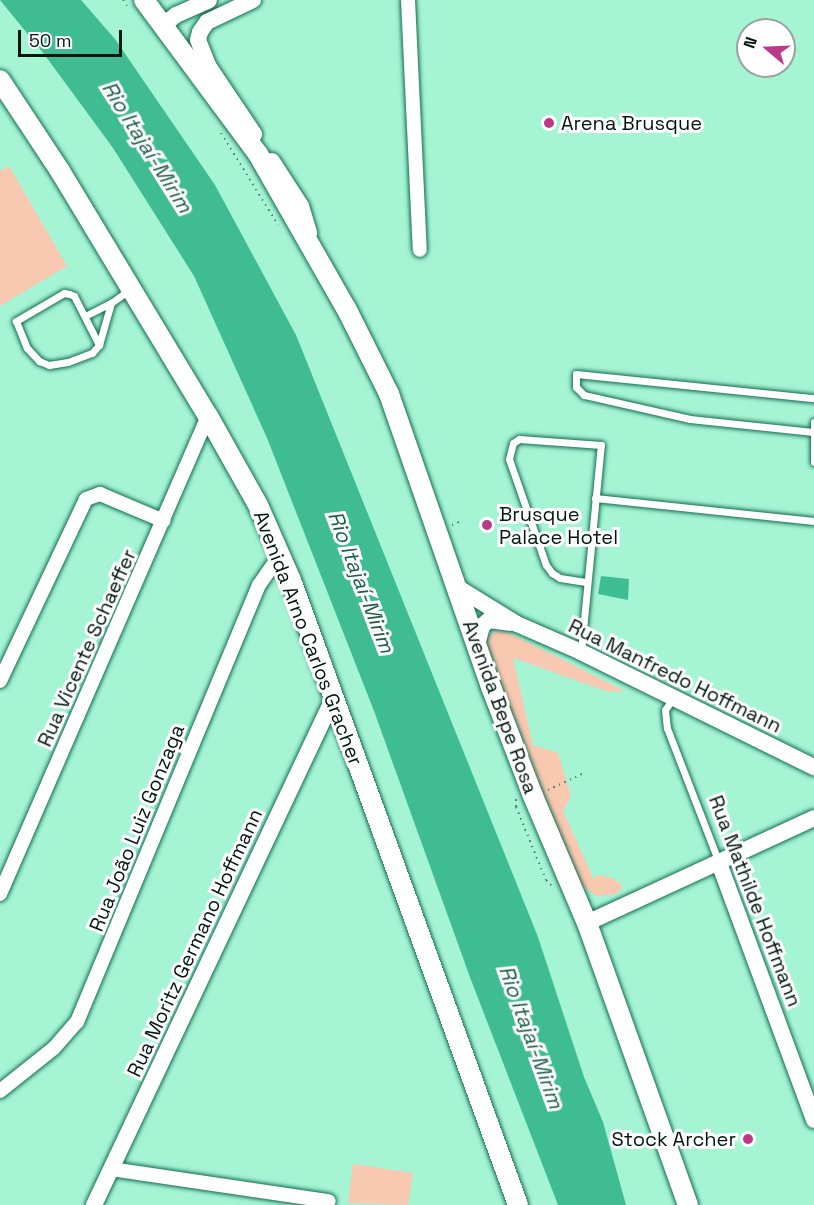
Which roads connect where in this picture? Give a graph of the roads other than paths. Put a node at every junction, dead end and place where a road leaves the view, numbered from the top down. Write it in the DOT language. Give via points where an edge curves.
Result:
graph roads {
  1 [pos="209,0"];
  2 [pos="253,0"];
  3 [pos="408,0"];
  4 [pos="134,3"];
  5 [pos="164,25"];
  6 [pos="0,80"];
  7 [pos="193,84"];
  8 [pos="287,224"];
  9 [pos="420,250"];
  10 [pos="314,252"];
  11 [pos="131,288"];
  12 [pos="111,303"];
  13 [pos="85,316"];
  14 [pos="99,345"];
  15 [pos="814,398"];
  16 [pos="208,416"];
  17 [pos="814,422"];
  18 [pos="813,432"];
  19 [pos="814,462"];
  20 [pos="595,498"];
  21 [pos="164,521"];
  22 [pos="814,521"];
  23 [pos="279,556"];
  24 [pos="586,582"];
  25 [pos="457,588"];
  26 [pos="517,624"];
  27 [pos="477,645"];
  28 [pos="581,652"];
  29 [pos="0,681"];
  30 [pos="673,698"];
  31 [pos="333,699"];
  32 [pos="814,766"];
  33 [pos="814,818"];
  34 [pos="719,863"];
  35 [pos="0,894"];
  36 [pos="587,923"];
  37 [pos="0,1091"];
  38 [pos="814,1120"];
  39 [pos="111,1169"];
  40 [pos="329,1201"];
  41 [pos="94,1205"];
  42 [pos="518,1205"];
  43 [pos="688,1205"];
  1 -- 5 [label="street"];
  2 -- 10 [label="street" via="207,22 200,32 200,48 301,206"];
  3 -- 9 [label="street"];
  4 -- 5 [label="main road, Avenida Bepe Rosa"];
  4 -- 7 [label="main road, Avenida Bepe Rosa"];
  5 -- 7 [label="main road" via="164,36 192,74"];
  5 -- 8 [label="main road, Avenida Bepe Rosa" via="258,154"];
  6 -- 11 [label="main road, Avenida Arno Carlos Gracher"];
  7 -- 8 [label="main road, Avenida Bepe Rosa"];
  8 -- 10 [label="main road, Avenida Bepe Rosa"];
  10 -- 25 [label="main road, Avenida Bepe Rosa" via="389,394"];
  11 -- 12 [label="lane"];
  11 -- 16 [label="main road, Avenida Arno Carlos Gracher"];
  12 -- 13 [label="lane"];
  12 -- 14 [label="lane"];
  13 -- 14 [label="lane"];
  13 -- 14 [label="lane" via="74,296 64,293 16,321 27,348 39,362 68,362 92,353"];
  15 -- 18 [label="lane" via="576,374 576,387 584,395 690,420"];
  16 -- 21 [label="street, Rua Vicente Schaeffer"];
  16 -- 23 [label="main road, Avenida Arno Carlos Gracher" via="258,505"];
  17 -- 18 [label="lane"];
  18 -- 19 [label="lane"];
  20 -- 22 [label="lane"];
  20 -- 24 [label="lane"];
  20 -- 24 [label="lane" via="601,446 526,438 513,443 509,459 546,565 560,578"];
  21 -- 29 [label="street" via="100,494 86,499"];
  21 -- 35 [label="street, Rua Vicente Schaeffer"];
  23 -- 31 [label="main road, Avenida Arno Carlos Gracher"];
  23 -- 37 [label="street, Rua João Luiz Gonzaga" via="259,585 77,1022 54,1048"];
  24 -- 28 [label="lane"];
  25 -- 26 [label="street, Rua Manfredo Hoffmann"];
  25 -- 27 [label="main road, Avenida Bepe Rosa"];
  26 -- 27 [label="street, Rua Manfredo Hoffmann" via="489,620 482,626"];
  26 -- 28 [label="street, Rua Manfredo Hoffmann"];
  27 -- 36 [label="main road, Avenida Bepe Rosa" via="533,796"];
  28 -- 30 [label="street, Rua Manfredo Hoffmann"];
  30 -- 32 [label="street, Rua Manfredo Hoffmann"];
  30 -- 34 [label="lane, Rua Mathilde Hoffmann" via="666,710 667,728"];
  31 -- 39 [label="street, Rua Moritz Germano Hoffmann"];
  31 -- 42 [label="main road, Avenida Arno Carlos Gracher"];
  33 -- 34 [label="street"];
  34 -- 36 [label="street"];
  34 -- 38 [label="street, Rua Mathilde Hoffmann"];
  36 -- 43 [label="main road, Avenida Bepe Rosa"];
  39 -- 40 [label="street"];
  39 -- 41 [label="street, Rua Moritz Germano Hoffmann"];
}
